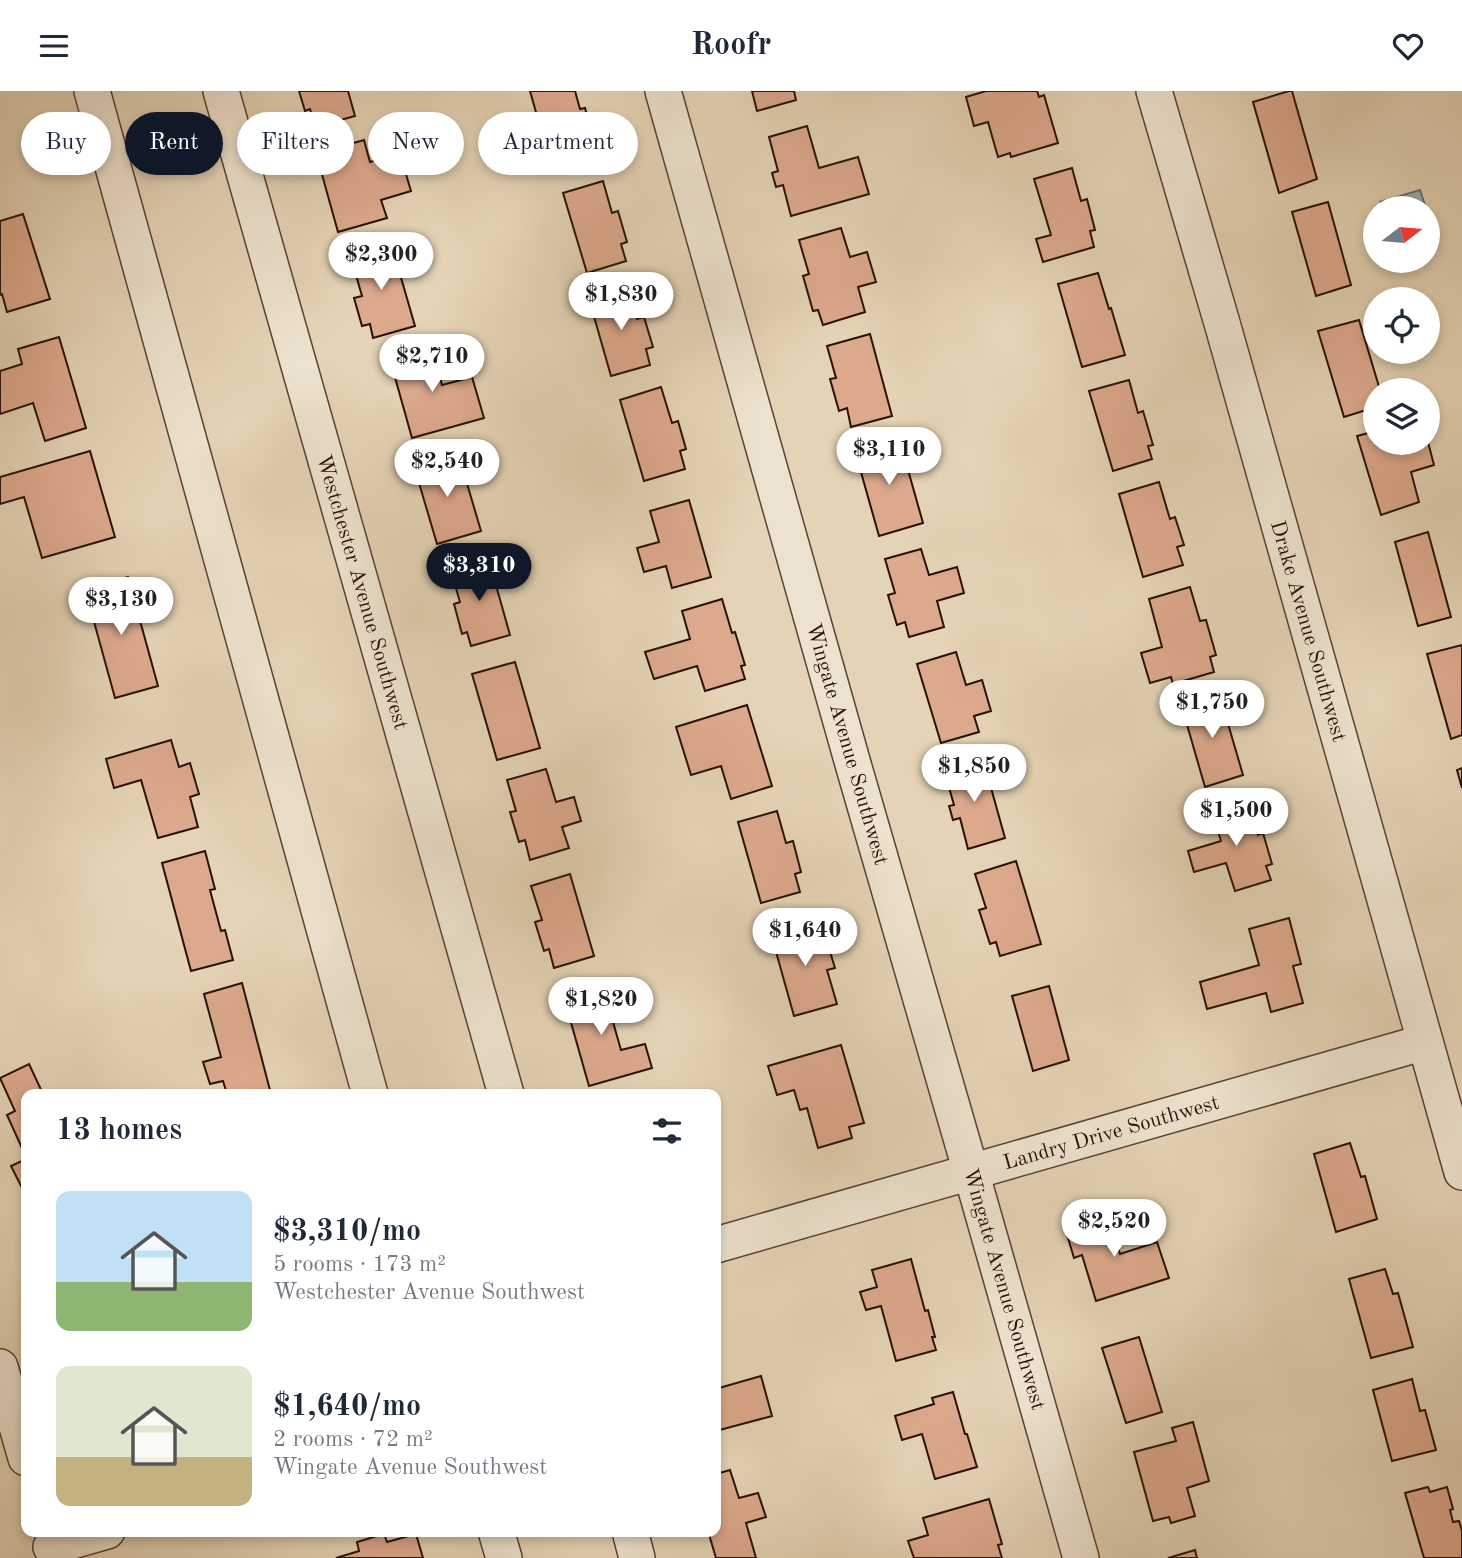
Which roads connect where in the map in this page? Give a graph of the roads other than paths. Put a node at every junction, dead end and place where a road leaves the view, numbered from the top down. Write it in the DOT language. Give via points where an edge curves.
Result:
graph roads {
  1 [pos="92,91"];
  2 [pos="221,91"];
  3 [pos="663,91"];
  4 [pos="1154,91"];
  5 [pos="1425,1042"];
  6 [pos="369,1089"];
  7 [pos="505,1089"];
  8 [pos="971,1172"];
  9 [pos="1462,1172"];
  10 [pos="721,1244"];
  11 [pos="0,1367"];
  12 [pos="21,1440"];
  13 [pos="85,1537"];
  14 [pos="498,1537"];
  15 [pos="632,1537"];
  16 [pos="51,1546"];
  17 [pos="504,1558"];
  18 [pos="637,1558"];
  19 [pos="1081,1558"];
  1 -- 6 [label="street"];
  2 -- 7 [label="street, Westchester Avenue Southwest"];
  3 -- 8 [label="street, Wingate Avenue Southwest"];
  4 -- 5 [label="street, Drake Avenue Southwest"];
  5 -- 8 [label="street, Landry Drive Southwest"];
  5 -- 9 [label="street, Drake Avenue Southwest"];
  8 -- 10 [label="street, Landry Drive Southwest"];
  8 -- 19 [label="street, Wingate Avenue Southwest"];
  11 -- 12 [label="street"];
  13 -- 16 [label="street"];
  14 -- 17 [label="street"];
  15 -- 18 [label="street"];
}
